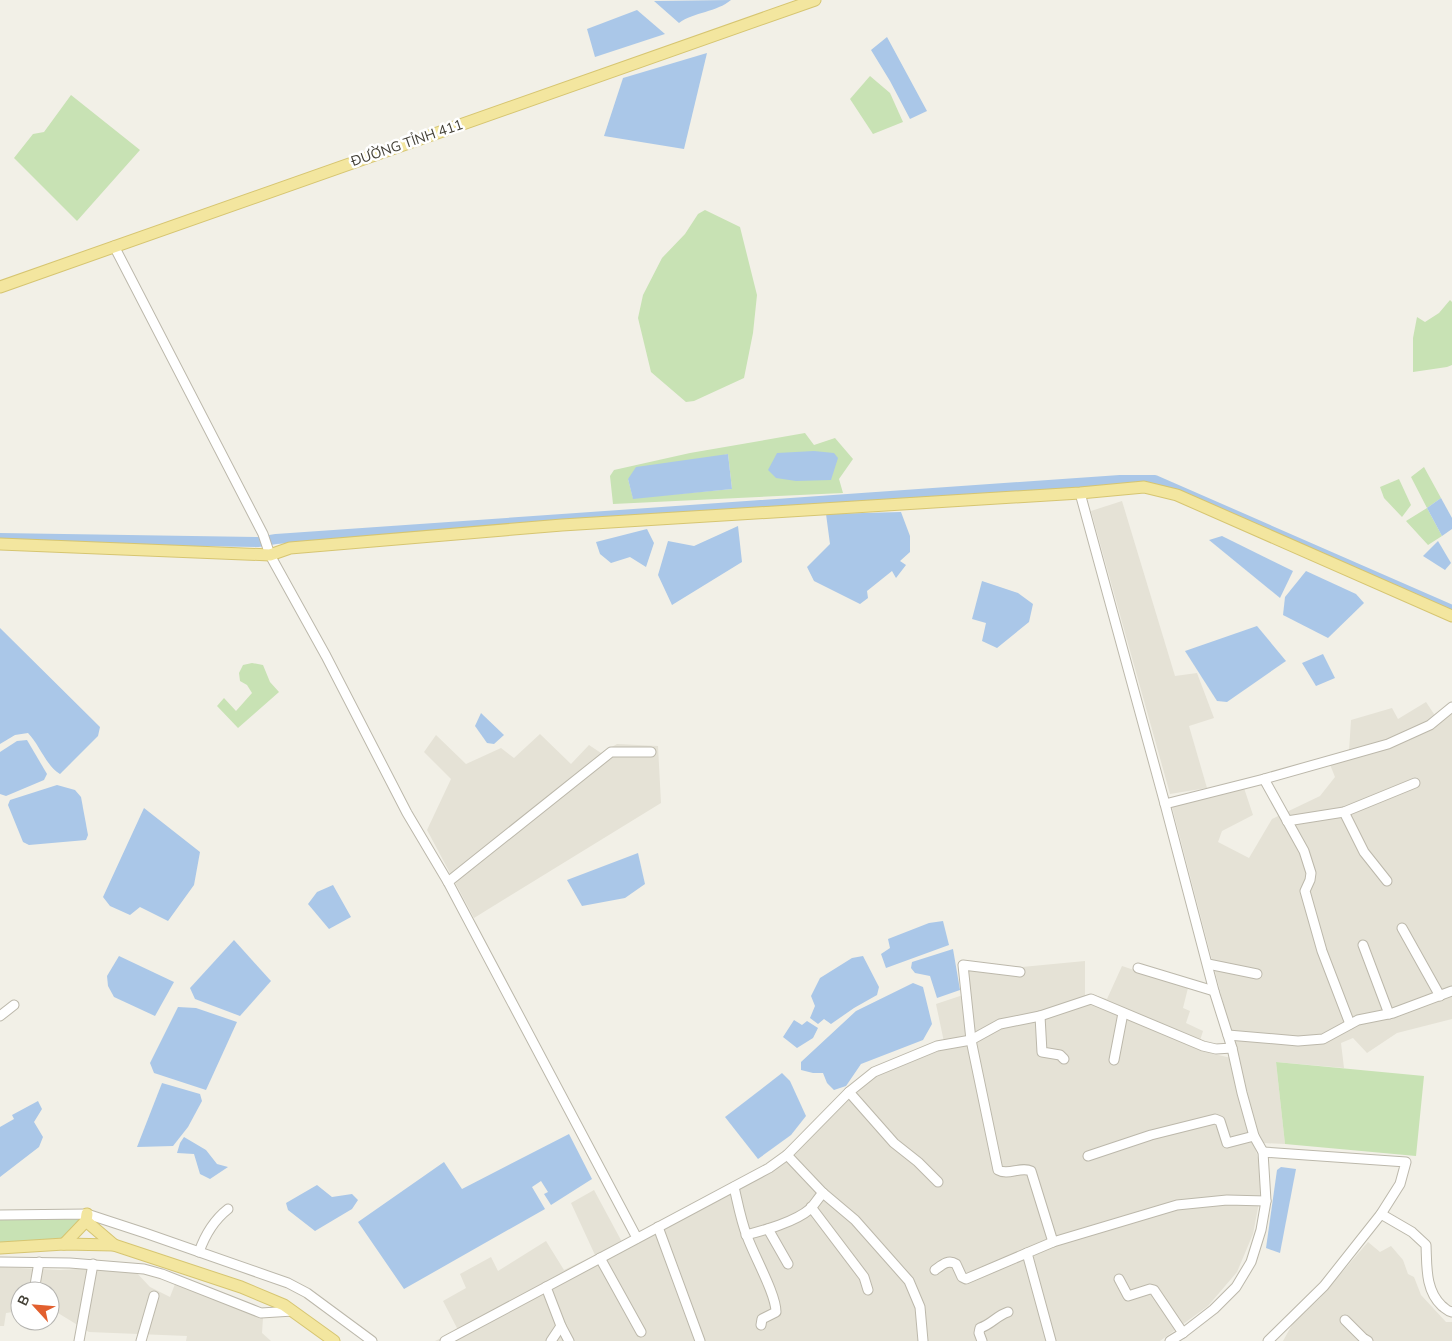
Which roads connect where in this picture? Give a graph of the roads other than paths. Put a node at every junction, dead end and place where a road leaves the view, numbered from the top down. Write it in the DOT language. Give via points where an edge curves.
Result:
graph roads {
  1 [pos="815,0"];
  2 [pos="114,246"];
  3 [pos="0,287"];
  4 [pos="1080,493"];
  5 [pos="0,544"];
  6 [pos="270,554"];
  7 [pos="1452,616"];
  8 [pos="1452,707"];
  9 [pos="652,752"];
  10 [pos="1264,779"];
  11 [pos="1415,784"];
  12 [pos="1165,804"];
  13 [pos="1344,812"];
  14 [pos="1287,821"];
  15 [pos="1387,881"];
  16 [pos="448,882"];
  17 [pos="1402,928"];
  18 [pos="1363,945"];
  19 [pos="1208,964"];
  20 [pos="1138,968"];
  21 [pos="1020,972"];
  22 [pos="1257,974"];
  23 [pos="1452,991"];
  24 [pos="1214,992"];
  25 [pos="1440,996"];
  26 [pos="14,1005"];
  27 [pos="1124,1013"];
  28 [pos="1389,1014"];
  29 [pos="0,1016"];
  30 [pos="1040,1016"];
  31 [pos="1350,1024"];
  32 [pos="1228,1035"];
  33 [pos="971,1040"];
  34 [pos="1232,1048"];
  35 [pos="1064,1059"];
  36 [pos="1114,1060"];
  37 [pos="849,1092"];
  38 [pos="1254,1136"];
  39 [pos="1263,1152"];
  40 [pos="787,1155"];
  41 [pos="1088,1156"];
  42 [pos="938,1182"];
  43 [pos="734,1187"];
  44 [pos="823,1193"];
  45 [pos="1266,1201"];
  46 [pos="811,1207"];
  47 [pos="228,1209"];
  48 [pos="1381,1214"];
  49 [pos="0,1215"];
  50 [pos="86,1218"];
  51 [pos="658,1227"];
  52 [pos="768,1229"];
  53 [pos="746,1235"];
  54 [pos="636,1238"];
  55 [pos="1053,1242"];
  56 [pos="64,1244"];
  57 [pos="114,1245"];
  58 [pos="0,1248"];
  59 [pos="199,1252"];
  60 [pos="1027,1253"];
  61 [pos="600,1258"];
  62 [pos="0,1262"];
  63 [pos="38,1262"];
  64 [pos="93,1264"];
  65 [pos="788,1264"];
  66 [pos="935,1270"];
  67 [pos="1119,1279"];
  68 [pos="35,1281"];
  69 [pos="546,1287"];
  70 [pos="868,1290"];
  71 [pos="154,1296"];
  72 [pos="293,1311"];
  73 [pos="1008,1312"];
  74 [pos="1452,1312"];
  75 [pos="1345,1320"];
  76 [pos="760,1325"];
  77 [pos="561,1326"];
  78 [pos="641,1332"];
  79 [pos="1183,1333"];
  80 [pos="79,1341"];
  81 [pos="141,1341"];
  82 [pos="334,1341"];
  83 [pos="372,1341"];
  84 [pos="445,1341"];
  85 [pos="551,1341"];
  86 [pos="569,1341"];
  87 [pos="700,1341"];
  88 [pos="923,1341"];
  89 [pos="982,1341"];
  90 [pos="1051,1341"];
  91 [pos="1170,1341"];
  92 [pos="1268,1341"];
  93 [pos="1368,1341"];
  1 -- 2 [label="main road, ĐƯỜNG TỈNH 411"];
  2 -- 3 [label="main road, ĐƯỜNG TỈNH 411"];
  2 -- 6 [label="street" via="263,534"];
  4 -- 6 [label="main road" via="562,525 290,548"];
  4 -- 7 [label="main road" via="1144,487 1176,495"];
  4 -- 12 [label="street"];
  5 -- 6 [label="main road"];
  6 -- 16 [label="street" via="407,813"];
  8 -- 10 [label="street" via="1430,725 1388,744"];
  9 -- 16 [label="street" via="611,752"];
  10 -- 12 [label="street"];
  10 -- 14 [label="street"];
  11 -- 13 [label="street"];
  12 -- 19 [label="street"];
  13 -- 14 [label="street"];
  13 -- 15 [label="street" via="1364,852"];
  14 -- 31 [label="street" via="1304,851 1310,873 1305,891 1322,951"];
  16 -- 54 [label="street"];
  17 -- 25 [label="street"];
  18 -- 28 [label="street"];
  19 -- 22 [label="street"];
  19 -- 24 [label="street"];
  20 -- 24 [label="street"];
  21 -- 33 [label="street" via="963,964"];
  23 -- 25 [label="street"];
  24 -- 32 [label="street"];
  25 -- 28 [label="street"];
  26 -- 29 [label="street"];
  27 -- 30 [label="street" via="1090,999"];
  27 -- 34 [label="street" via="1203,1046"];
  27 -- 36 [label="street"];
  28 -- 31 [label="street"];
  30 -- 33 [label="street" via="1000,1024"];
  30 -- 35 [label="street" via="1042,1052 1060,1055"];
  31 -- 32 [label="street" via="1330,1036 1315,1040"];
  32 -- 34 [label="street"];
  33 -- 37 [label="street" via="937,1046 874,1072"];
  33 -- 55 [label="street" via="998,1170 1031,1171"];
  34 -- 38 [label="street"];
  37 -- 40 [label="street"];
  37 -- 42 [label="street" via="894,1143"];
  38 -- 39 [label="street"];
  38 -- 41 [label="street" via="1227,1143 1220,1121 1215,1119 1151,1135"];
  39 -- 45 [label="street"];
  39 -- 48 [label="street" via="1406,1162 1400,1184"];
  40 -- 43 [label="street"];
  40 -- 44 [label="street"];
  43 -- 51 [label="street"];
  43 -- 53 [label="street"];
  44 -- 46 [label="street"];
  44 -- 88 [label="street" via="855,1220 909,1281 920,1307"];
  45 -- 55 [label="street" via="1227,1200 1177,1206"];
  45 -- 79 [label="street" via="1251,1262 1236,1287"];
  46 -- 52 [label="street"];
  46 -- 70 [label="street" via="864,1278"];
  47 -- 59 [label="street" via="214,1223"];
  48 -- 74 [label="street" via="1412,1232 1426,1245 1428,1281 1435,1300"];
  48 -- 92 [label="street" via="1324,1286"];
  49 -- 50 [label="street"];
  50 -- 56 [label="main road"];
  50 -- 57 [label="main road"];
  50 -- 59 [label="street"];
  51 -- 54 [label="street"];
  51 -- 87 [label="street"];
  52 -- 53 [label="street"];
  52 -- 65 [label="street"];
  53 -- 76 [label="street" via="776,1309 762,1319"];
  54 -- 61 [label="street"];
  55 -- 60 [label="street"];
  56 -- 57 [label="main road"];
  56 -- 58 [label="main road"];
  57 -- 72 [label="main road" via="241,1287"];
  59 -- 83 [label="street" via="288,1283 307,1293"];
  60 -- 66 [label="street" via="966,1279 953,1262 946,1262"];
  60 -- 90 [label="street"];
  61 -- 69 [label="street"];
  61 -- 78 [label="street"];
  62 -- 63 [label="street"];
  63 -- 64 [label="street"];
  63 -- 68 [label="street"];
  64 -- 72 [label="street" via="154,1271 261,1313"];
  64 -- 80 [label="street"];
  67 -- 79 [label="street" via="1128,1296 1154,1290"];
  69 -- 77 [label="street"];
  69 -- 84 [label="street"];
  71 -- 81 [label="street"];
  72 -- 82 [label="main road"];
  73 -- 89 [label="street" via="980,1328"];
  75 -- 93 [label="street"];
  77 -- 85 [label="street"];
  77 -- 86 [label="street"];
  79 -- 91 [label="street"];
}
